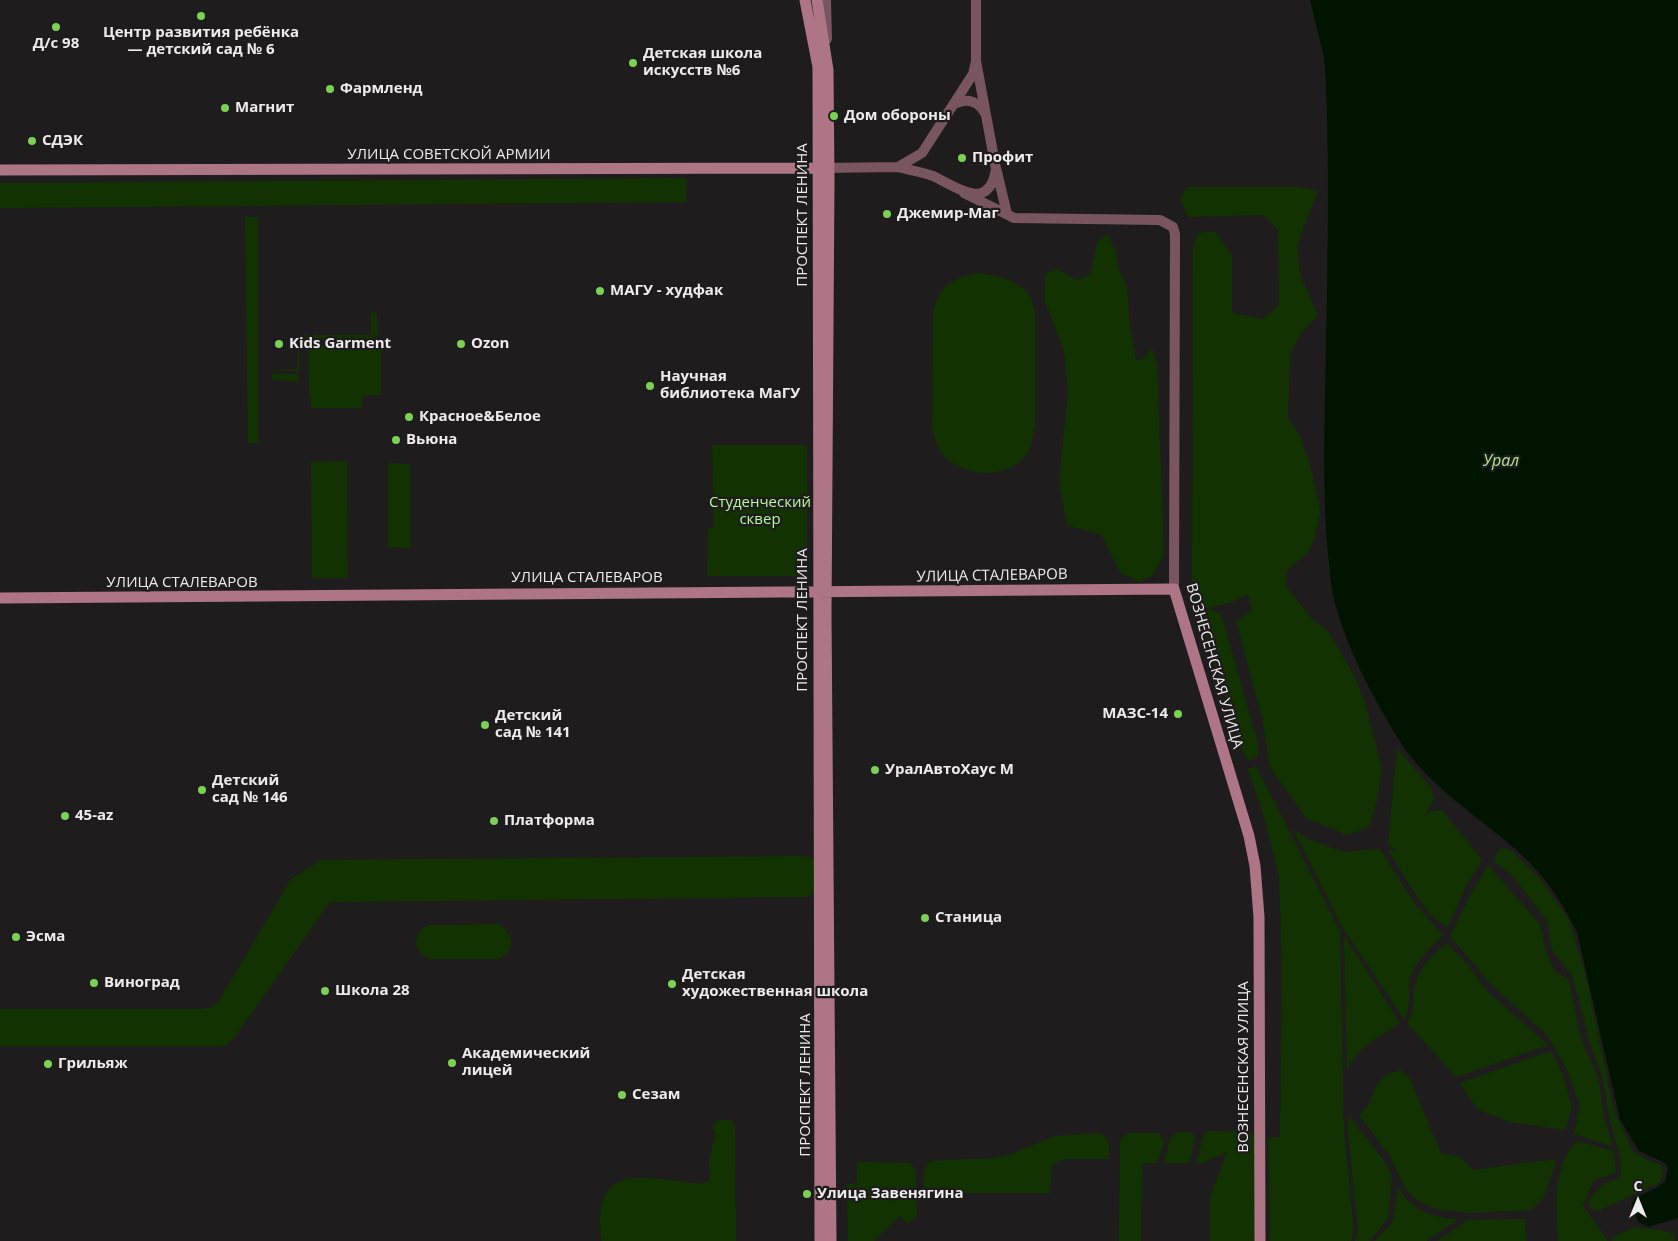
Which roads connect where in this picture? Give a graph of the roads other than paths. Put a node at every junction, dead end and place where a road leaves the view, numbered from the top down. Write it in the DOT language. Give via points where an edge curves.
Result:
graph roads {
  1 [pos="806,0"];
  2 [pos="817,0"];
  3 [pos="826,0"];
  4 [pos="976,0"];
  5 [pos="976,61"];
  6 [pos="828,70"];
  7 [pos="957,102"];
  8 [pos="986,115"];
  9 [pos="922,153"];
  10 [pos="898,167"];
  11 [pos="823,168"];
  12 [pos="996,169"];
  13 [pos="0,170"];
  14 [pos="931,175"];
  15 [pos="964,193"];
  16 [pos="1011,216"];
  17 [pos="1174,589"];
  18 [pos="822,593"];
  19 [pos="0,598"];
  20 [pos="820,1241"];
  21 [pos="831,1241"];
  22 [pos="1260,1241"];
  1 -- 11 [label="main road, ПРОСПЕКТ ЛЕНИНА" via="818,67"];
  2 -- 6 [label="main road, ПРОСПЕКТ ЛЕНИНА"];
  3 -- 6 [label="street"];
  4 -- 5 [label="street"];
  5 -- 7 [label="street" via="973,74"];
  5 -- 8 [label="street"];
  6 -- 11 [label="main road, ПРОСПЕКТ ЛЕНИНА"];
  7 -- 8 [label="street" via="968,100 978,104"];
  7 -- 9 [label="street"];
  8 -- 12 [label="street"];
  9 -- 10 [label="street"];
  9 -- 14 [label="street" via="925,170"];
  10 -- 11 [label="street, УЛИЦА СОВЕТСКОЙ АРМИИ"];
  10 -- 14 [label="street"];
  11 -- 13 [label="main road, УЛИЦА СОВЕТСКОЙ АРМИИ"];
  11 -- 18 [label="main road, ПРОСПЕКТ ЛЕНИНА"];
  12 -- 15 [label="street" via="992,186 985,192"];
  12 -- 16 [label="street"];
  14 -- 15 [label="street"];
  15 -- 16 [label="street"];
  16 -- 17 [label="street, ВОЗНЕСЕНСКАЯ УЛИЦА" via="1160,220 1173,227"];
  17 -- 18 [label="main road, УЛИЦА СТАЛЕВАРОВ"];
  17 -- 22 [label="main road, ВОЗНЕСЕНСКАЯ УЛИЦА" via="1249,836 1255,866 1259,916"];
  18 -- 19 [label="main road, УЛИЦА СТАЛЕВАРОВ"];
  18 -- 20 [label="main road, ПРОСПЕКТ ЛЕНИНА"];
  18 -- 21 [label="main road, ПРОСПЕКТ ЛЕНИНА"];
}
